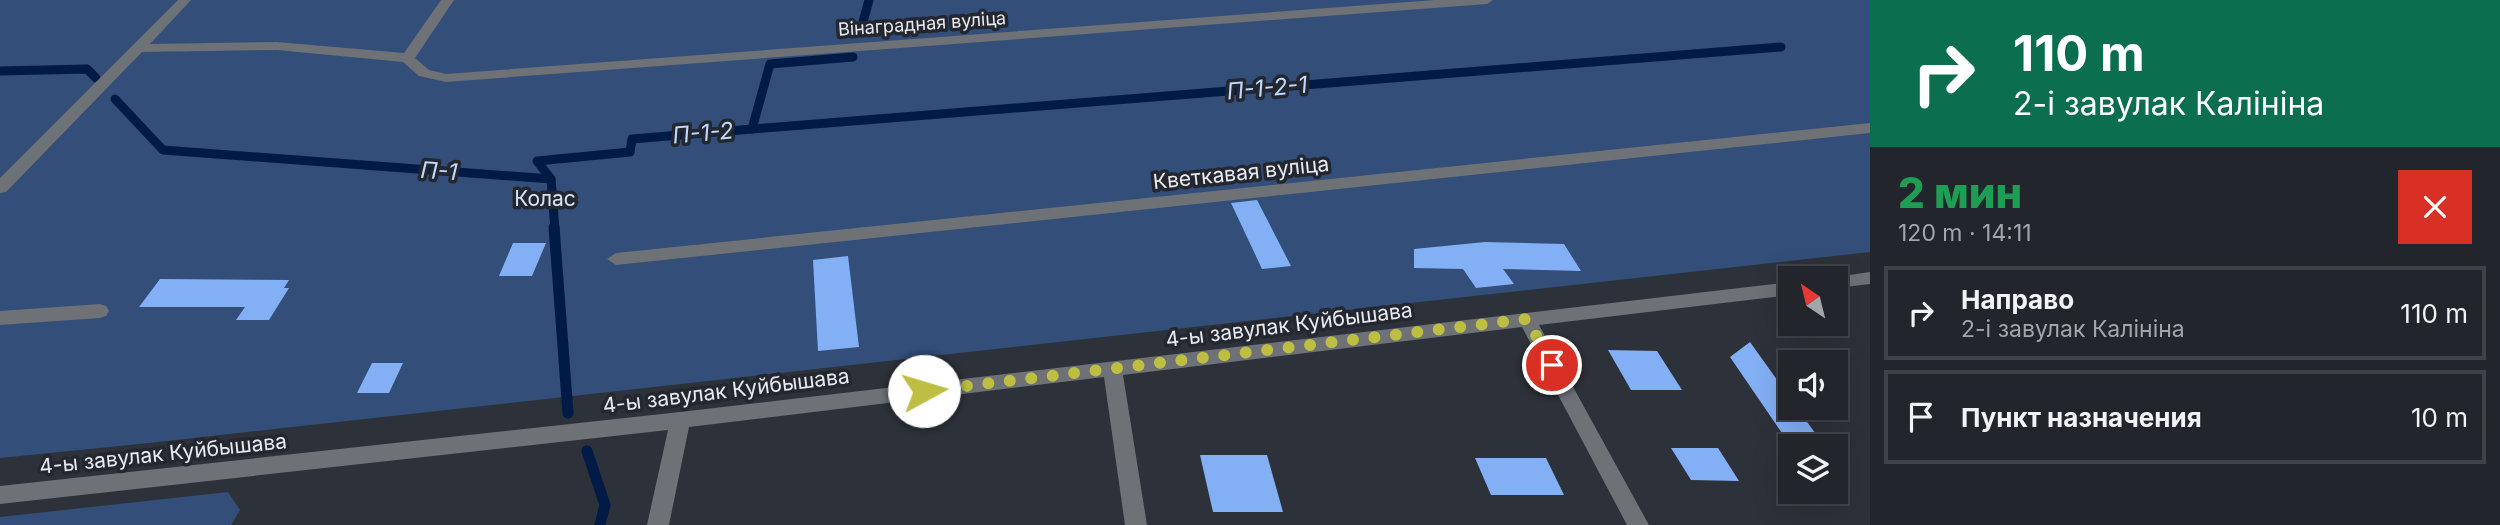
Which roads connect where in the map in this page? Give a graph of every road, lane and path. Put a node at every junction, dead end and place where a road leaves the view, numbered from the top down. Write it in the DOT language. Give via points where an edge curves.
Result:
graph roads {
  1 [pos="182,0"];
  2 [pos="448,0"];
  3 [pos="1487,0"];
  4 [pos="140,48"];
  5 [pos="408,58"];
  6 [pos="1870,128"];
  7 [pos="0,188"];
  8 [pos="616,259"];
  9 [pos="1870,278"];
  10 [pos="1848,281"];
  11 [pos="1778,289"];
  12 [pos="100,312"];
  13 [pos="0,318"];
  14 [pos="1527,319"];
  15 [pos="1113,370"];
  16 [pos="681,420"];
  17 [pos="0,495"];
  18 [pos="658,525"];
  19 [pos="1136,525"];
  20 [pos="1638,525"];
  1 -- 4 [label="street"];
  2 -- 5 [label="street"];
  3 -- 5 [label="street, Вінаградная вуліца" via="446,78 414,68"];
  4 -- 5 [label="street" via="276,46"];
  4 -- 7 [label="street"];
  6 -- 8 [label="street, Кветкавая вуліца"];
  9 -- 10 [label="street"];
  11 -- 14 [label="street, 4-ы завулак Куйбышава"];
  12 -- 13 [label="street"];
  14 -- 15 [label="street, 4-ы завулак Куйбышава"];
  14 -- 20 [label="street"];
  15 -- 16 [label="street, 4-ы завулак Куйбышава"];
  15 -- 19 [label="street"];
  16 -- 17 [label="street, 4-ы завулак Куйбышава"];
  16 -- 18 [label="street"];
}
